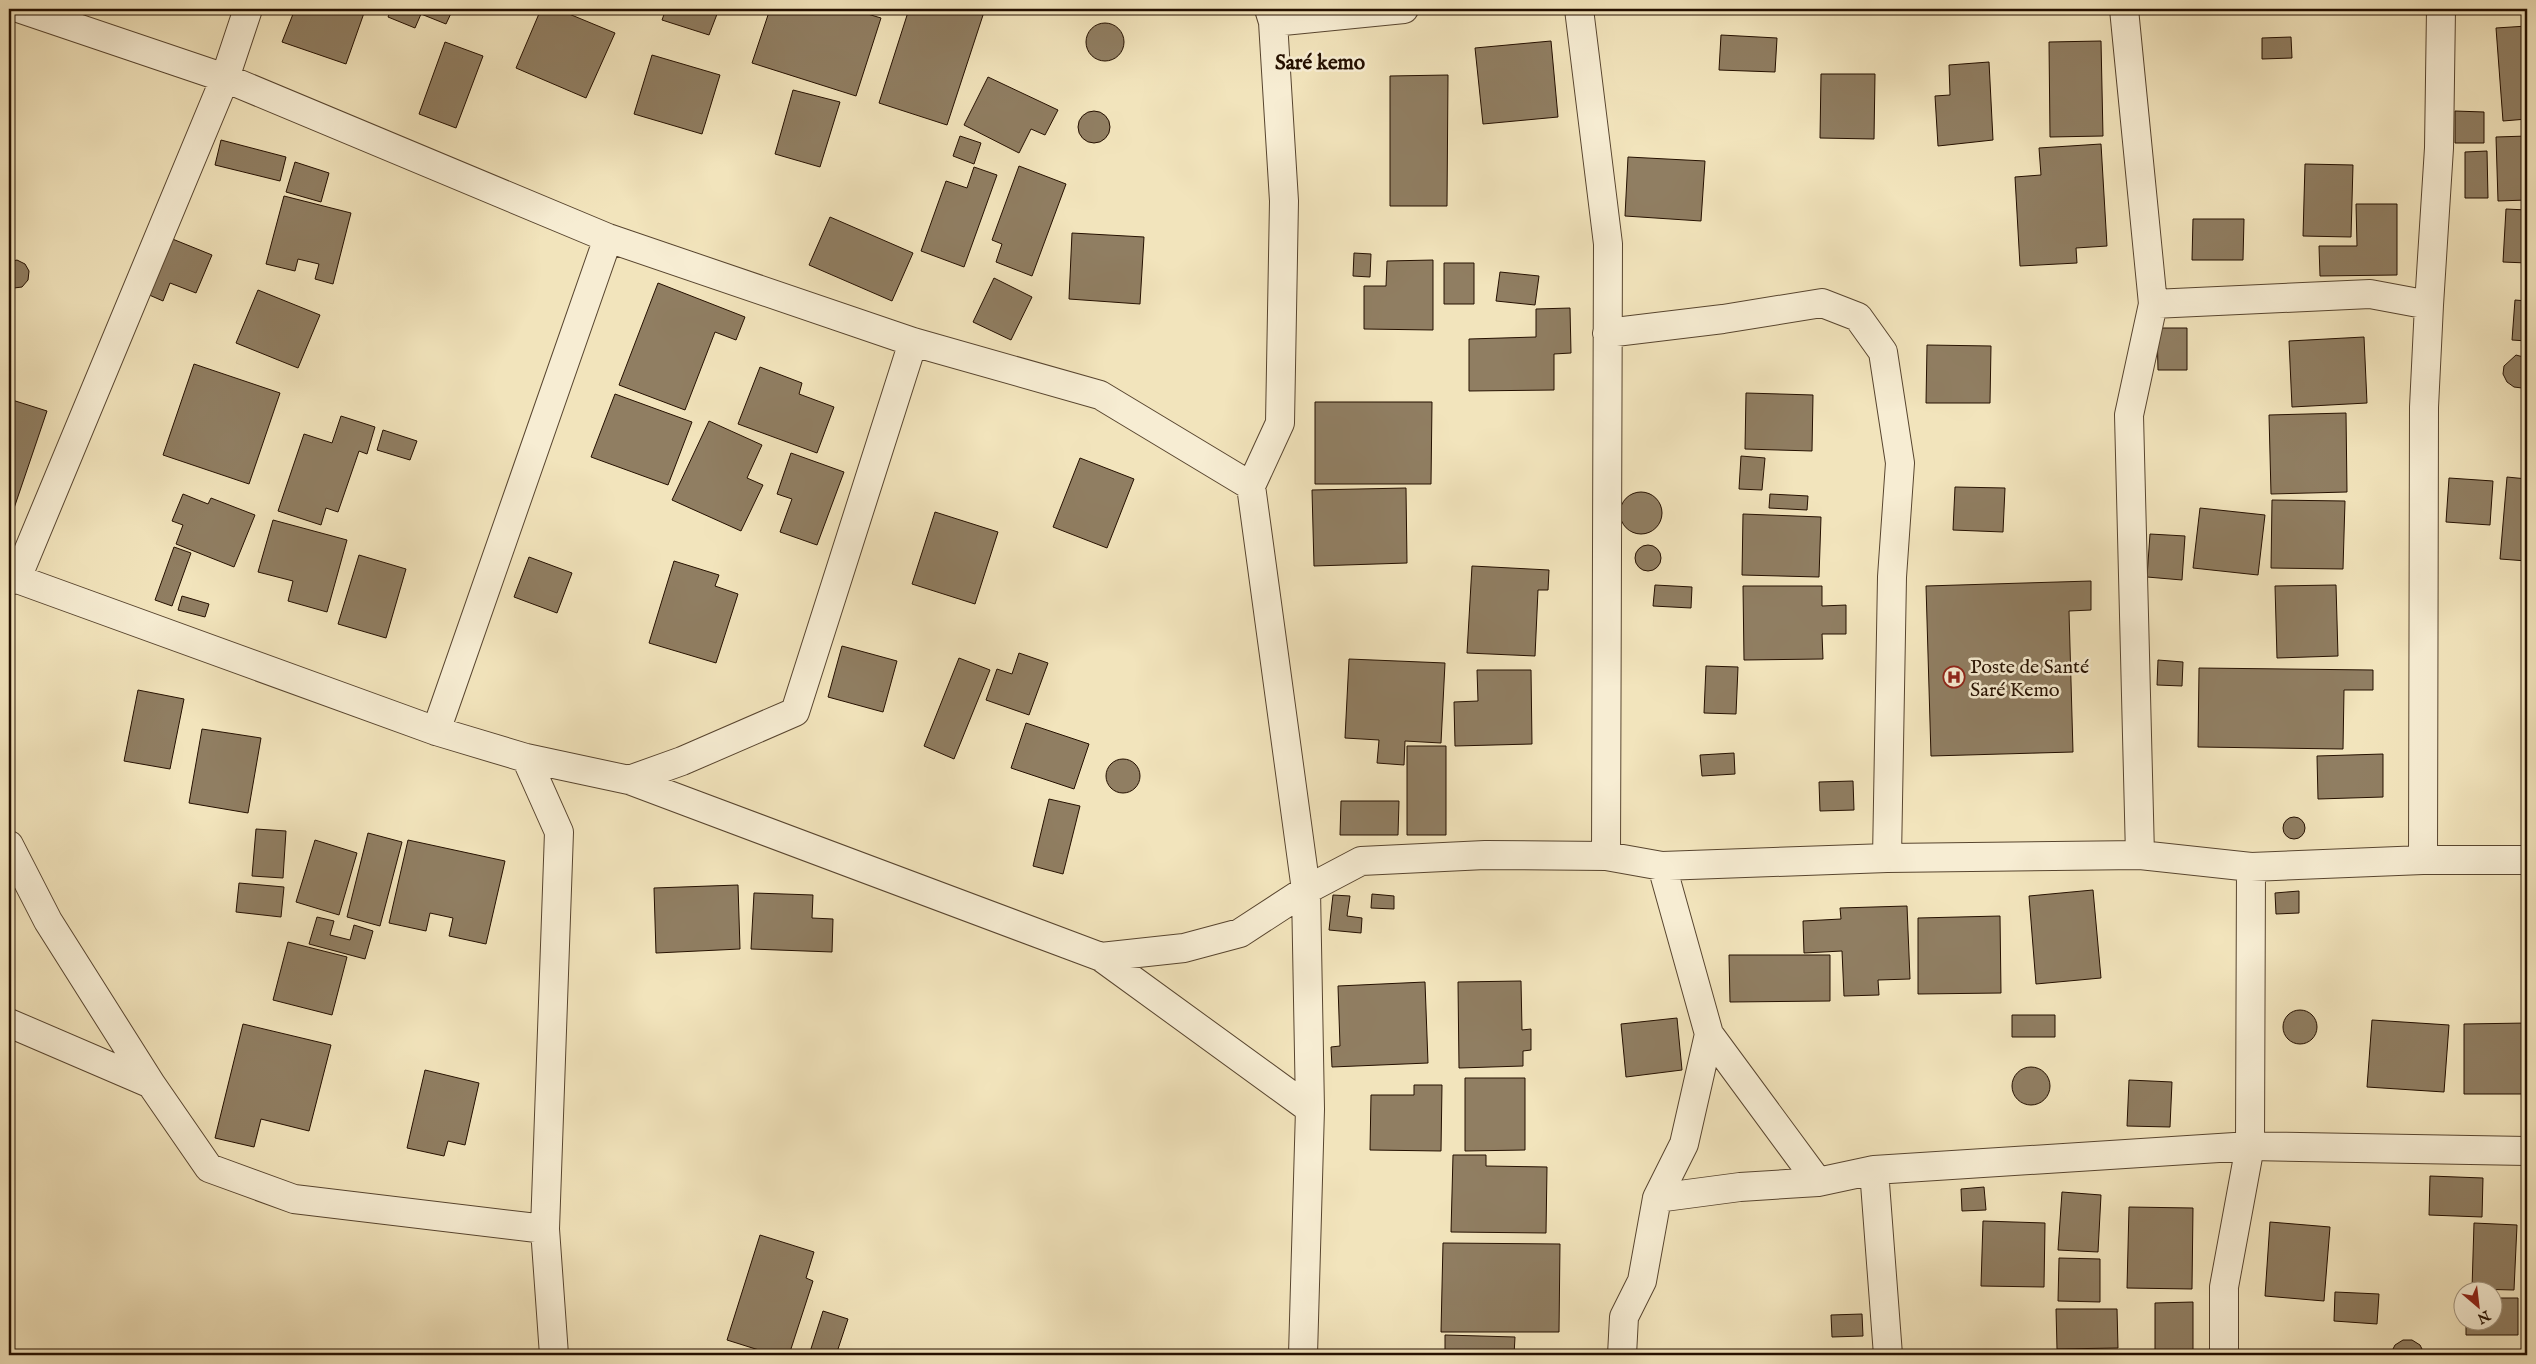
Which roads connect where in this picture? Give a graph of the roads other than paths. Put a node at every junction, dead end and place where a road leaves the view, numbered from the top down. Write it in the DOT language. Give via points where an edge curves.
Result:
graph roads {
  1 [pos="21,9"];
  2 [pos="248,9"];
  3 [pos="1404,9"];
  4 [pos="1579,9"];
  5 [pos="2124,9"];
  6 [pos="2441,9"];
  7 [pos="1271,16"];
  8 [pos="225,78"];
  9 [pos="608,238"];
  10 [pos="2153,304"];
  11 [pos="2429,304"];
  12 [pos="1607,333"];
  13 [pos="913,342"];
  14 [pos="1251,486"];
  15 [pos="11,579"];
  16 [pos="436,731"];
  17 [pos="526,758"];
  18 [pos="628,780"];
  19 [pos="9,845"];
  20 [pos="2140,855"];
  21 [pos="1606,856"];
  22 [pos="1887,858"];
  23 [pos="2423,860"];
  24 [pos="2527,860"];
  25 [pos="1662,866"];
  26 [pos="2251,867"];
  27 [pos="1306,890"];
  28 [pos="1101,957"];
  29 [pos="9,1023"];
  30 [pos="1708,1034"];
  31 [pos="151,1084"];
  32 [pos="1310,1109"];
  33 [pos="2250,1146"];
  34 [pos="2527,1151"];
  35 [pos="1874,1170"];
  36 [pos="1818,1182"];
  37 [pos="1657,1198"];
  38 [pos="545,1229"];
  39 [pos="554,1355"];
  40 [pos="1303,1355"];
  41 [pos="1622,1355"];
  42 [pos="1888,1355"];
  43 [pos="2224,1355"];
  1 -- 8 [label="street"];
  2 -- 8 [label="street"];
  3 -- 7 [label="street"];
  4 -- 12 [label="street" via="1608,244"];
  5 -- 10 [label="street"];
  6 -- 11 [label="street" via="2439,148"];
  7 -- 14 [label="street" via="1284,201 1280,423"];
  8 -- 9 [label="street"];
  8 -- 15 [label="street"];
  9 -- 13 [label="street"];
  9 -- 16 [label="street"];
  10 -- 11 [label="street" via="2370,294"];
  10 -- 20 [label="street" via="2129,416"];
  11 -- 23 [label="street" via="2424,407"];
  12 -- 21 [label="street"];
  12 -- 22 [label="street" via="1822,303 1858,317 1883,352 1900,464 1892,577"];
  13 -- 14 [label="street" via="1100,395"];
  13 -- 18 [label="street" via="795,712 682,761"];
  14 -- 27 [label="street"];
  15 -- 16 [label="street"];
  16 -- 17 [label="street"];
  17 -- 18 [label="street"];
  17 -- 38 [label="street" via="559,832"];
  18 -- 28 [label="street"];
  19 -- 31 [label="street" via="48,921"];
  20 -- 22 [label="street"];
  20 -- 26 [label="street"];
  21 -- 25 [label="street"];
  21 -- 27 [label="street" via="1485,855 1361,861"];
  22 -- 25 [label="street"];
  23 -- 24 [label="street"];
  23 -- 26 [label="street"];
  25 -- 30 [label="street"];
  26 -- 33 [label="street"];
  27 -- 28 [label="street" via="1240,934 1184,948"];
  27 -- 32 [label="street"];
  28 -- 32 [label="street"];
  29 -- 31 [label="street"];
  30 -- 36 [label="street"];
  30 -- 37 [label="street" via="1684,1144"];
  31 -- 38 [label="street" via="209,1168 294,1199"];
  32 -- 40 [label="street"];
  33 -- 34 [label="street"];
  33 -- 35 [label="street"];
  33 -- 43 [label="street" via="2224,1288"];
  35 -- 36 [label="street"];
  35 -- 42 [label="street"];
  36 -- 37 [label="street" via="1740,1187"];
  37 -- 41 [label="street" via="1642,1281 1624,1317"];
  38 -- 39 [label="street"];
}
